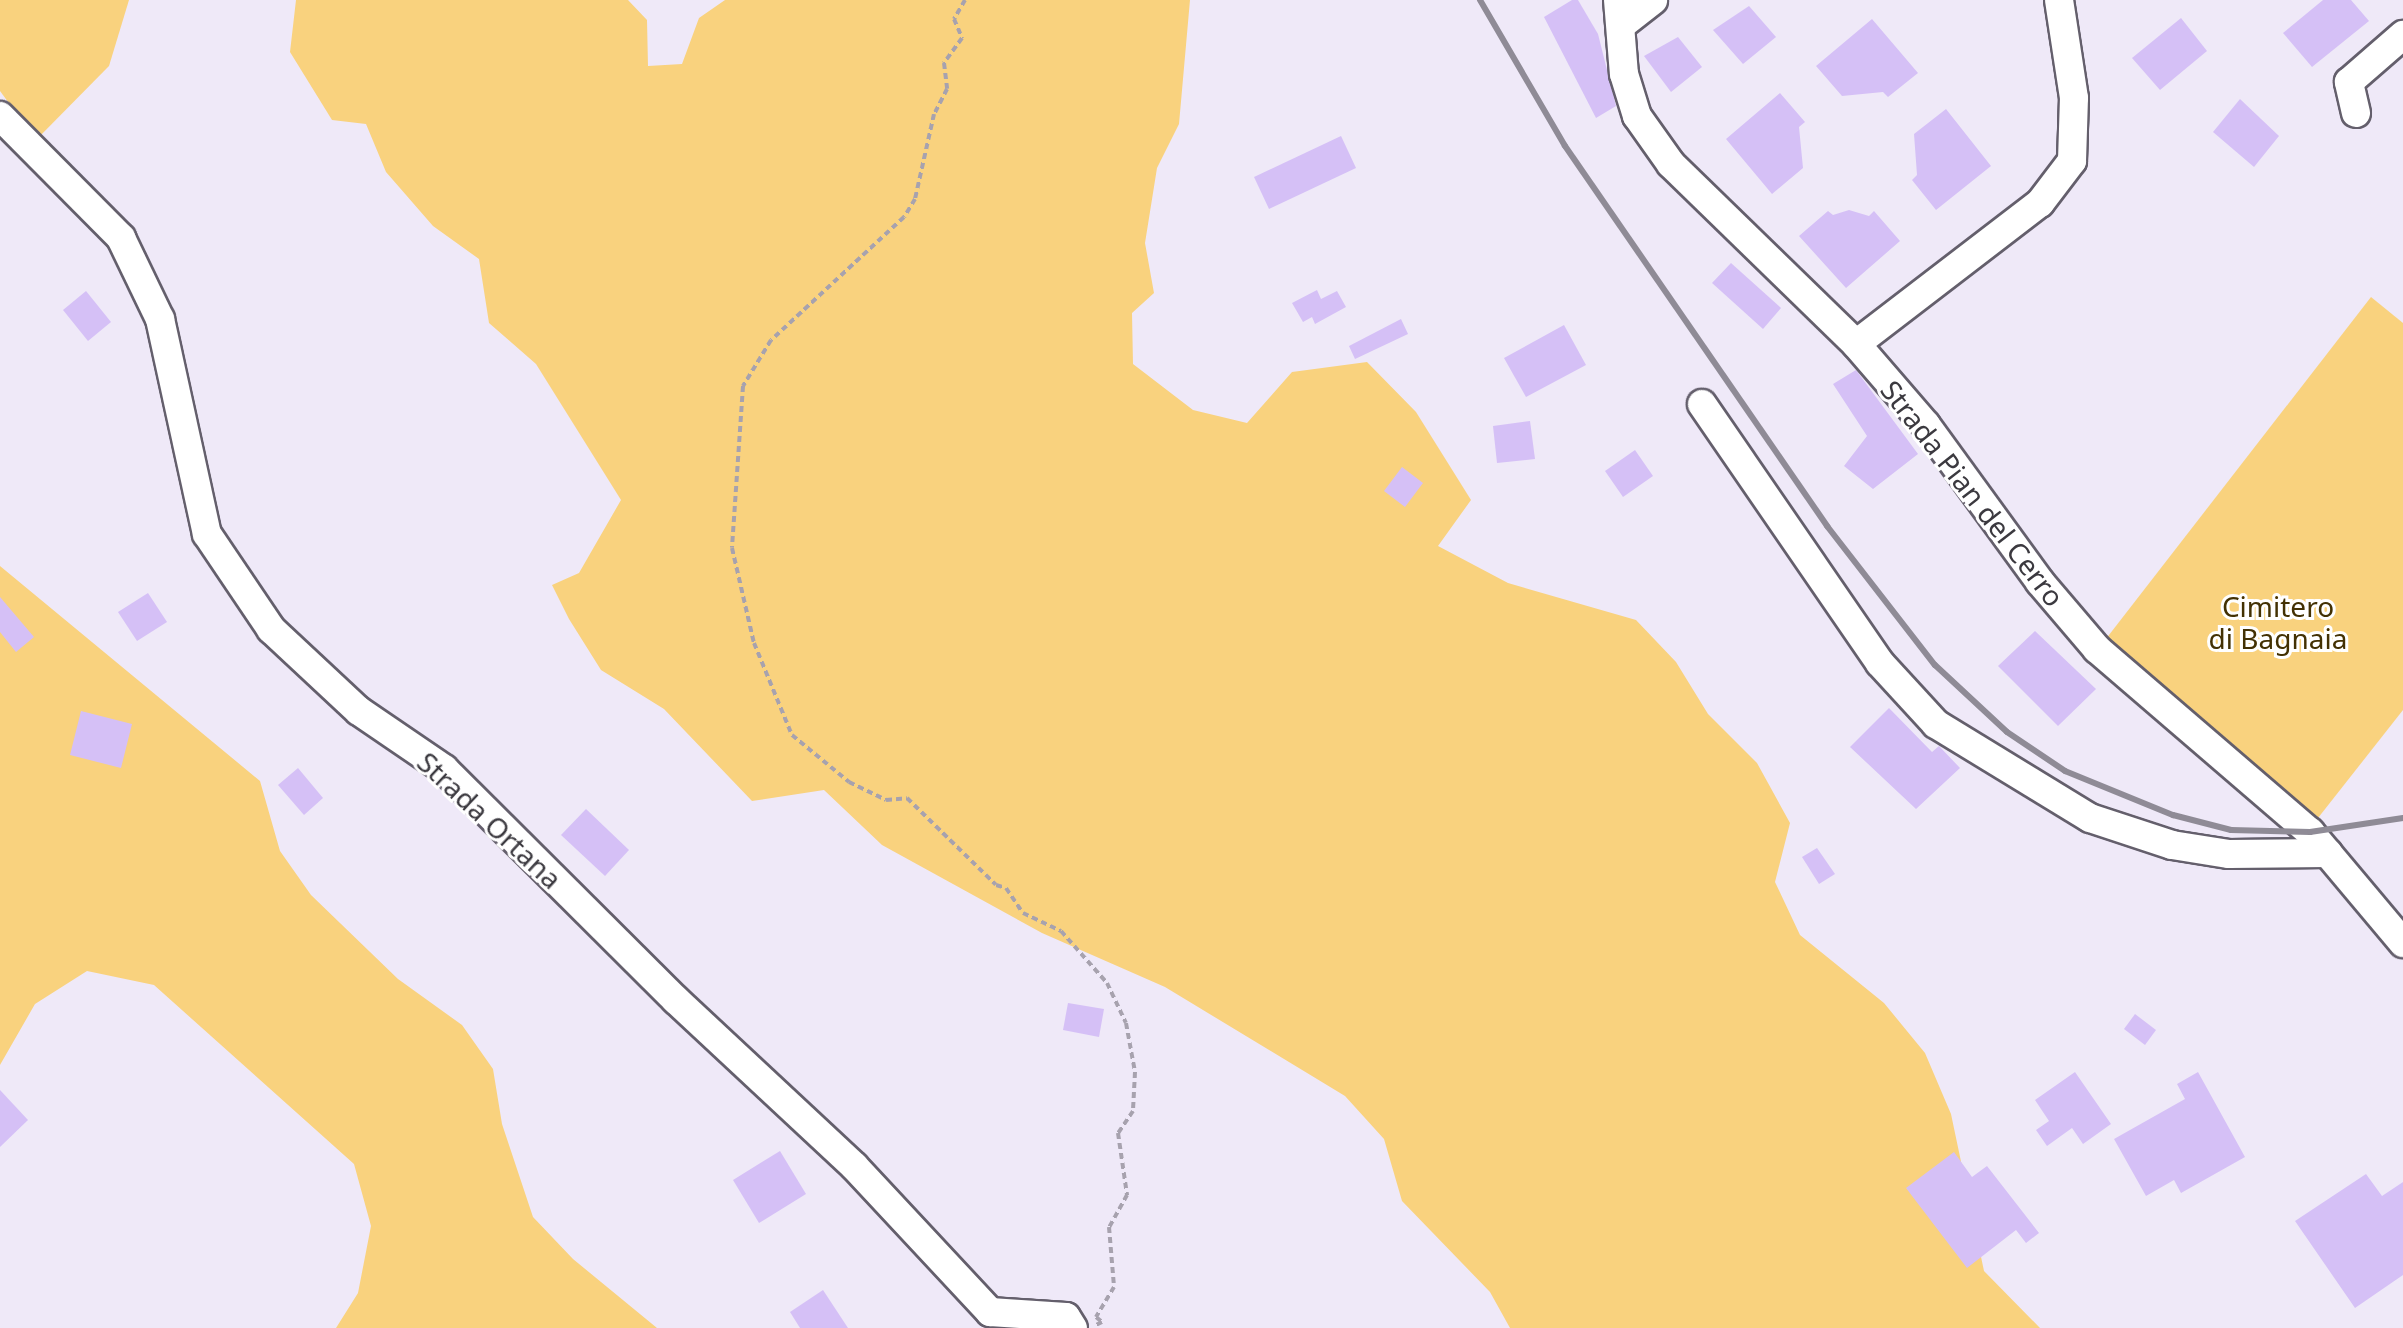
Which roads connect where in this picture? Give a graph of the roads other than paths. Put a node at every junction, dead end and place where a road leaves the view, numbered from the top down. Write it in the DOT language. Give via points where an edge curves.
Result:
graph roads {
  1 [pos="1653,0"];
  2 [pos="2059,0"];
  3 [pos="1621,12"];
  4 [pos="2403,35"];
  5 [pos="2356,113"];
  6 [pos="0,116"];
  7 [pos="1856,344"];
  8 [pos="1702,404"];
  9 [pos="2328,853"];
  10 [pos="2403,943"];
  11 [pos="1073,1328"];
  1 -- 3 [label="street"];
  2 -- 7 [label="street" via="2074,98 2072,161 2040,203"];
  3 -- 7 [label="street, Strada Pian del Cerro" via="1624,74 1637,116 1671,164"];
  4 -- 5 [label="street" via="2349,82"];
  6 -- 11 [label="street, Strada Ortana" via="121,238 160,319 207,534 271,629 359,711 444,769 676,1000 854,1166 990,1312 1066,1317"];
  7 -- 9 [label="street, Strada Pian del Cerro" via="1926,425 2040,582 2097,649"];
  8 -- 9 [label="street" via="1880,663 1936,724 1999,767 2117,827 2229,854"];
  9 -- 10 [label="street, Strada Pian del Cerro"];
}
